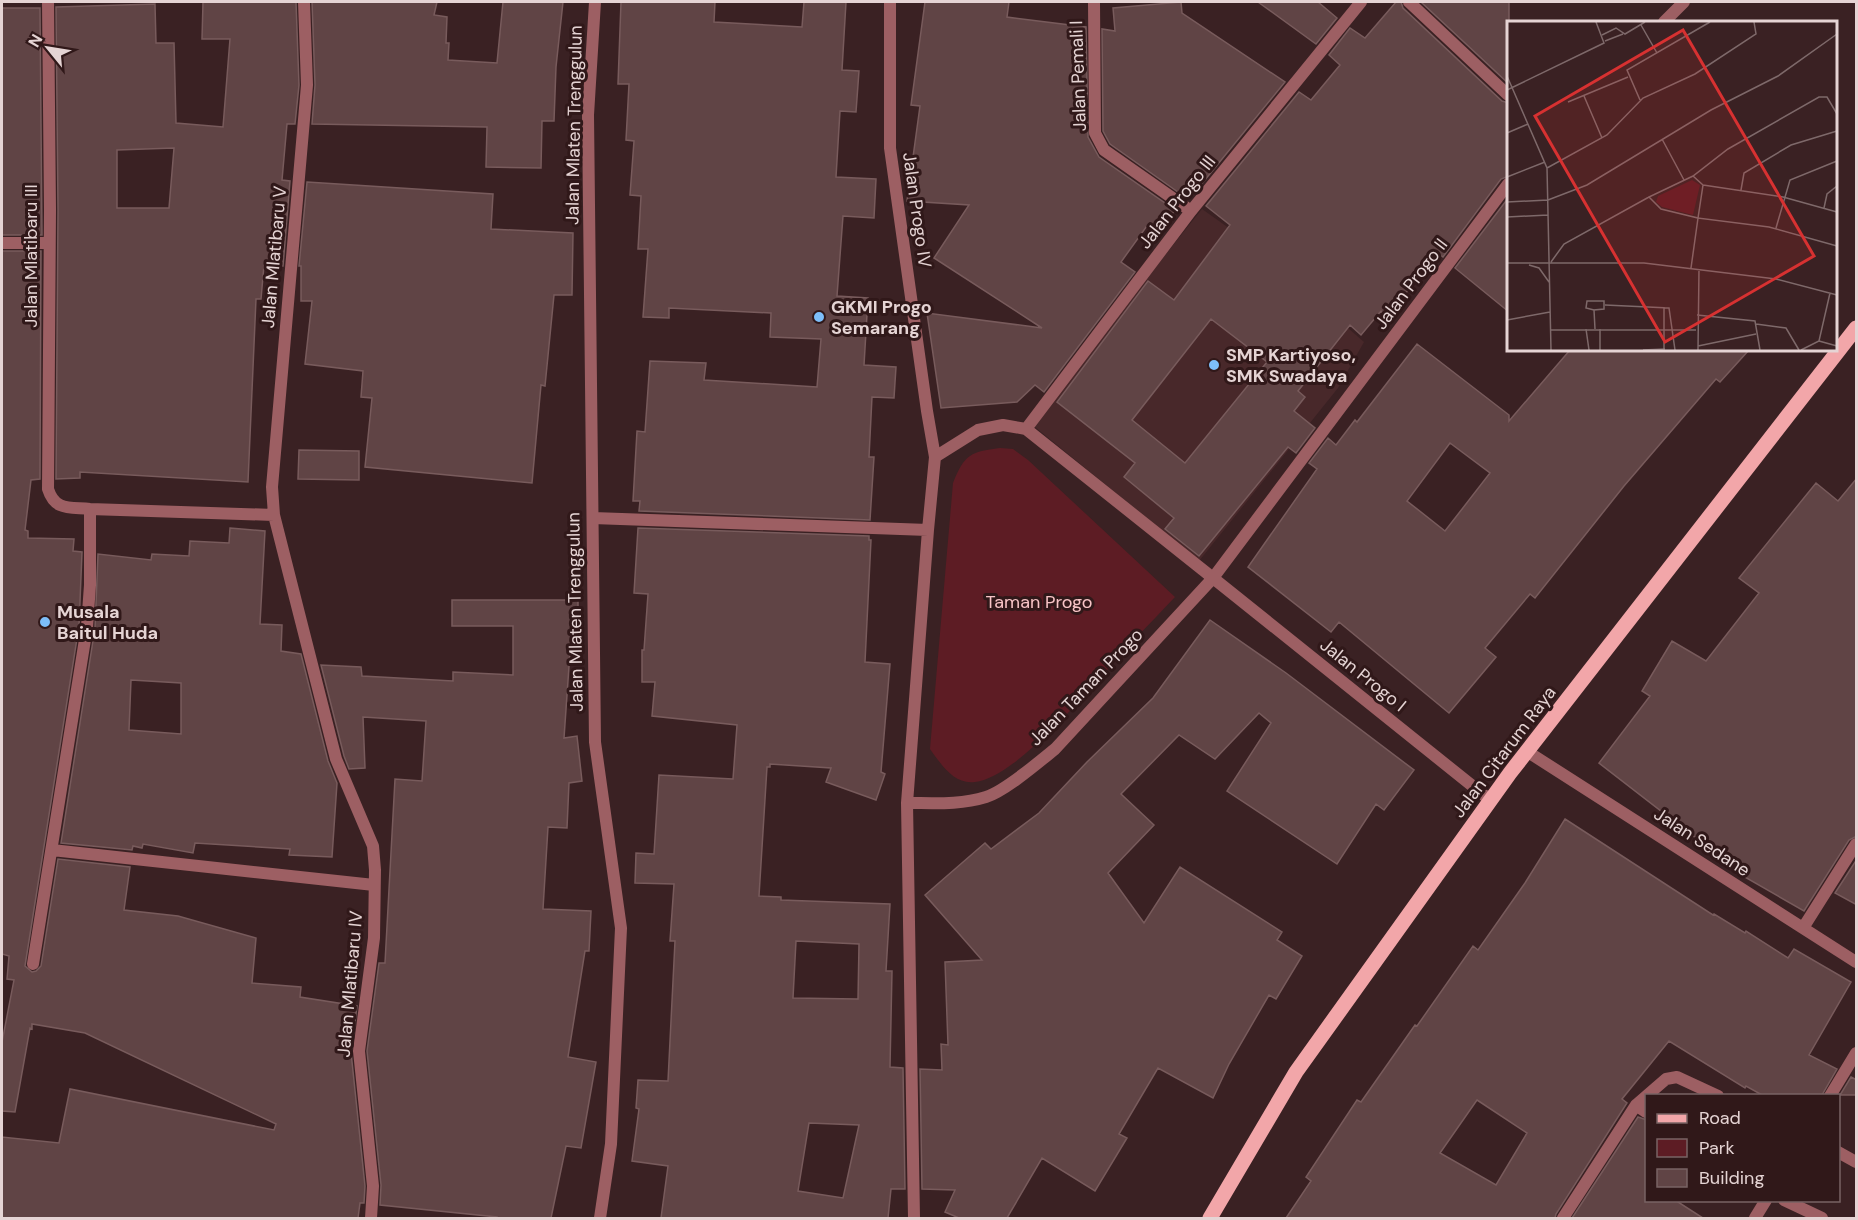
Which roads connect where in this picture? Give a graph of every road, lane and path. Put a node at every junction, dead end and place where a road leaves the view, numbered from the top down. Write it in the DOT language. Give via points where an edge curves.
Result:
graph roads {
  1 [pos="48,2"];
  2 [pos="304,2"];
  3 [pos="595,2"];
  4 [pos="890,2"];
  5 [pos="1094,2"];
  6 [pos="1361,2"];
  7 [pos="1409,2"];
  8 [pos="1684,2"];
  9 [pos="1665,21"];
  10 [pos="1507,93"];
  11 [pos="1507,187"];
  12 [pos="1191,211"];
  13 [pos="2,243"];
  14 [pos="49,243"];
  15 [pos="1857,328"];
  16 [pos="1026,429"];
  17 [pos="935,457"];
  18 [pos="90,509"];
  19 [pos="274,515"];
  20 [pos="592,518"];
  21 [pos="928,530"];
  22 [pos="1213,578"];
  23 [pos="1528,752"];
  24 [pos="1490,800"];
  25 [pos="907,803"];
  26 [pos="1857,844"];
  27 [pos="52,850"];
  28 [pos="374,885"];
  29 [pos="1803,928"];
  30 [pos="1857,963"];
  31 [pos="33,964"];
  32 [pos="1857,1053"];
  33 [pos="1652,1094"];
  34 [pos="1716,1094"];
  35 [pos="1831,1094"];
  36 [pos="1641,1108"];
  37 [pos="1840,1153"];
  38 [pos="1857,1162"];
  39 [pos="1765,1202"];
  40 [pos="1788,1202"];
  41 [pos="371,1218"];
  42 [pos="600,1218"];
  43 [pos="914,1218"];
  44 [pos="1210,1218"];
  45 [pos="1563,1218"];
  46 [pos="1755,1218"];
  47 [pos="1822,1218"];
  1 -- 14 [label="street, Jalan Mlatibaru III"];
  2 -- 19 [label="street, Jalan Mlatibaru V" via="307,85 272,487"];
  3 -- 20 [label="street, Jalan Mlaten Trenggulun" via="588,115"];
  4 -- 17 [label="street, Jalan Progo IV" via="890,148"];
  5 -- 12 [label="street, Jalan Pemali I" via="1097,140 1104,150"];
  6 -- 12 [label="street, Jalan Progo III"];
  7 -- 10 [label="street"];
  8 -- 9 [label="street"];
  11 -- 22 [label="street, Jalan Progo II"];
  12 -- 16 [label="street, Jalan Progo III"];
  13 -- 14 [label="street"];
  14 -- 18 [label="street, Jalan Mlatibaru III" via="48,489 51,500 60,506"];
  15 -- 23 [label="main road, Jalan Citarum Raya"];
  16 -- 17 [label="street" via="1003,425 978,430"];
  16 -- 22 [label="street"];
  17 -- 21 [label="street"];
  18 -- 19 [label="street"];
  18 -- 27 [label="street" via="87,627"];
  19 -- 28 [label="street, Jalan Mlatibaru IV" via="336,759 373,846"];
  20 -- 21 [label="street"];
  20 -- 42 [label="street, Jalan Mlaten Trenggulun" via="595,742 621,928 611,1144"];
  21 -- 25 [label="street"];
  22 -- 24 [label="street, Jalan Progo I"];
  22 -- 25 [label="street, Jalan Taman Progo" via="1055,749 1025,773 989,797 960,803"];
  23 -- 24 [label="main road, Jalan Citarum Raya"];
  23 -- 29 [label="street, Jalan Sedane"];
  24 -- 44 [label="main road, Jalan Citarum Raya" via="1296,1072"];
  25 -- 43 [label="street"];
  26 -- 29 [label="street"];
  27 -- 28 [label="street"];
  27 -- 31 [label="street"];
  28 -- 41 [label="street, Jalan Mlatibaru IV" via="374,938 359,1051 373,1186"];
  29 -- 30 [label="street, Jalan Sedane"];
  32 -- 35 [label="street"];
  33 -- 34 [label="street" via="1660,1083 1677,1077"];
  36 -- 45 [label="street"];
  37 -- 38 [label="street"];
  39 -- 46 [label="street"];
  40 -- 47 [label="street"];
}
